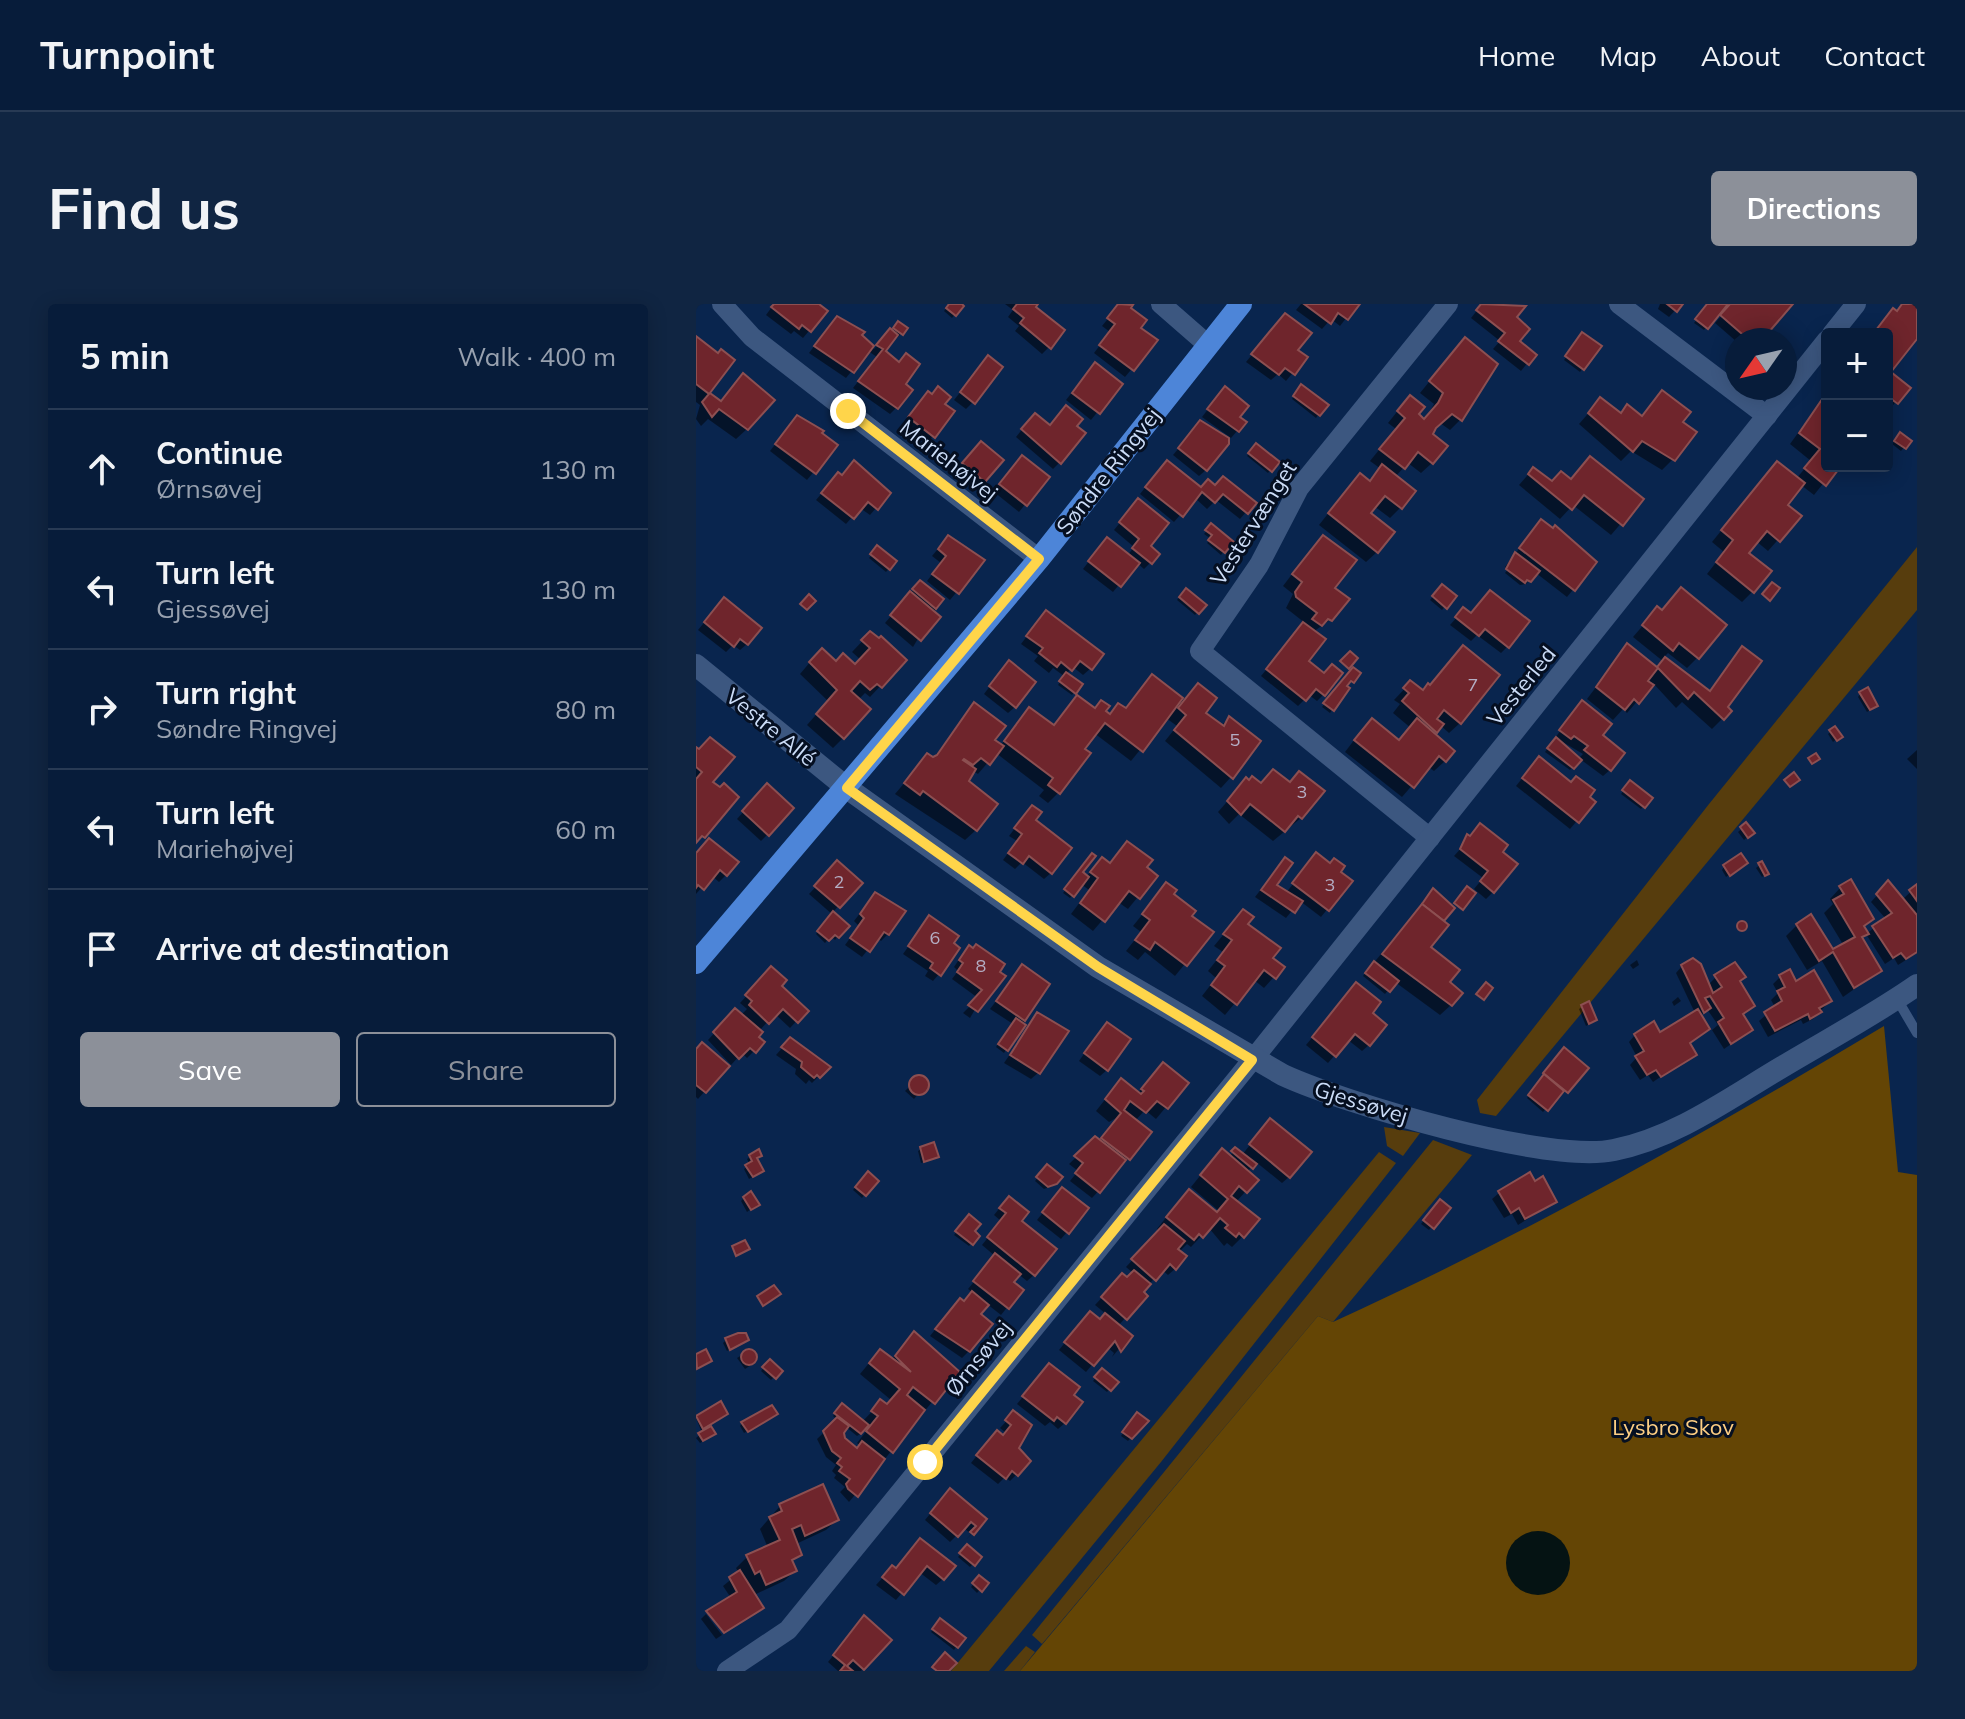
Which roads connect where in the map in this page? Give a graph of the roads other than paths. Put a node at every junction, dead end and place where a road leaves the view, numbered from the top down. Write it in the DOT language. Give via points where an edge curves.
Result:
graph roads {
  1 [pos="722,304"];
  2 [pos="1161,304"];
  3 [pos="1241,304"];
  4 [pos="1448,304"];
  5 [pos="1619,304"];
  6 [pos="1856,304"];
  7 [pos="1837,328"];
  8 [pos="1208,345"];
  9 [pos="1821,348"];
  10 [pos="1767,416"];
  11 [pos="1039,559"];
  12 [pos="696,665"];
  13 [pos="847,788"];
  14 [pos="1430,838"];
  15 [pos="696,963"];
  16 [pos="1917,985"];
  17 [pos="1897,999"];
  18 [pos="1917,1033"];
  19 [pos="1252,1060"];
  20 [pos="727,1671"];
  1 -- 11 [label="street, Mariehøjvej" via="752,337"];
  2 -- 8 [label="street"];
  3 -- 8 [label="main road, Søndre Ringvej"];
  4 -- 14 [label="street, Vestervænget" via="1299,488 1259,565 1200,651"];
  5 -- 10 [label="street"];
  6 -- 7 [label="street"];
  8 -- 11 [label="main road, Søndre Ringvej"];
  9 -- 10 [label="street, Vesterled"];
  10 -- 14 [label="street, Vesterled"];
  11 -- 13 [label="main road, Søndre Ringvej"];
  12 -- 13 [label="street, Vestre Allé"];
  13 -- 15 [label="main road, Søndre Ringvej"];
  13 -- 19 [label="street, Gjessøvej" via="1098,967"];
  14 -- 19 [label="street, Vesterled"];
  16 -- 17 [label="street, Gjessøvej"];
  17 -- 18 [label="lane"];
  17 -- 19 [label="street, Gjessøvej" via="1658,1139 1609,1152 1516,1143 1420,1120 1314,1090"];
  19 -- 20 [label="street, Ørnsøvej" via="788,1630"];
}
